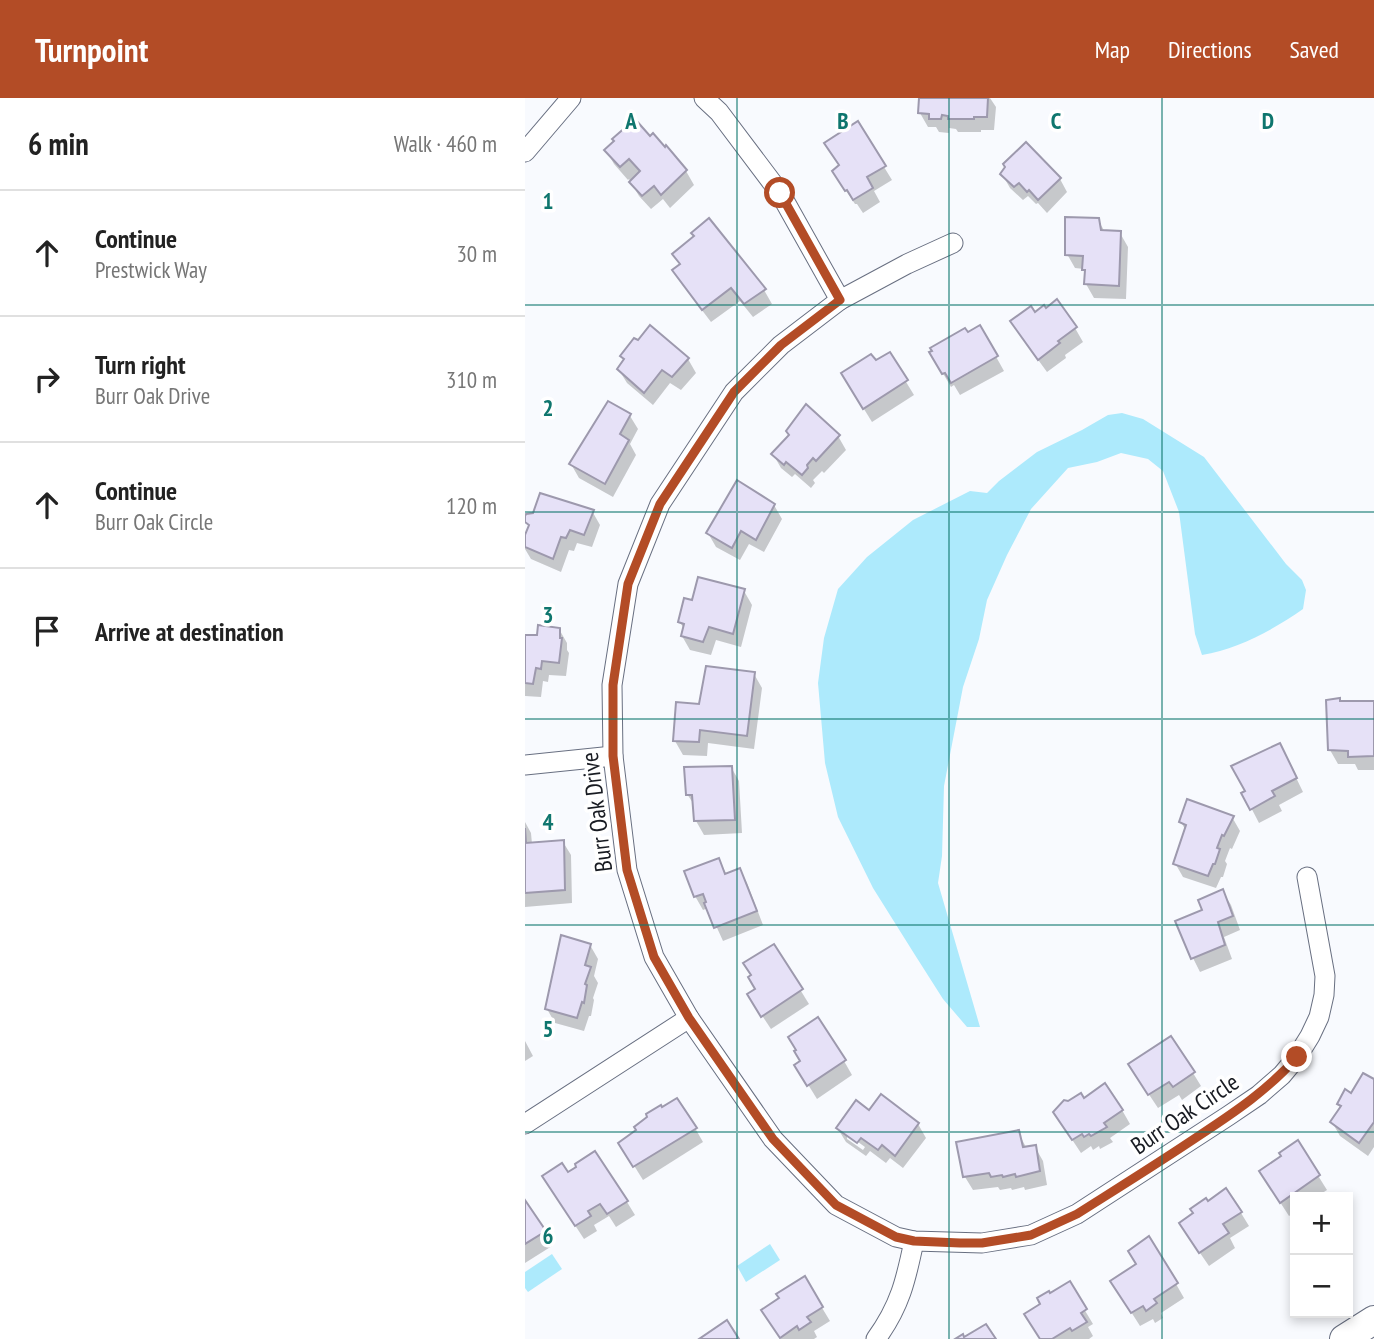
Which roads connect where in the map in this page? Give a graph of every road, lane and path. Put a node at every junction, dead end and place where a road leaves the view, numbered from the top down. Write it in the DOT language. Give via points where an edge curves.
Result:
graph roads {
  1 [pos="571,98"];
  2 [pos="704,98"];
  3 [pos="525,152"];
  4 [pos="953,243"];
  5 [pos="840,300"];
  6 [pos="613,756"];
  7 [pos="525,765"];
  8 [pos="1307,877"];
  9 [pos="689,1018"];
  10 [pos="525,1124"];
  11 [pos="914,1241"];
  12 [pos="1374,1320"];
  13 [pos="876,1339"];
  14 [pos="1344,1339"];
  1 -- 3 [label="street"];
  2 -- 5 [label="street" via="780,193"];
  4 -- 5 [label="street, Burr Oak Drive"];
  5 -- 6 [label="street, Burr Oak Drive" via="781,345 734,392 660,504 628,584 613,685"];
  6 -- 7 [label="street"];
  6 -- 9 [label="street, Burr Oak Drive" via="627,870 654,957"];
  8 -- 11 [label="street, Burr Oak Circle" via="1325,976 1324,995 1310,1036 1282,1074 1186,1145 1053,1226 1031,1235 982,1243"];
  9 -- 10 [label="street"];
  9 -- 11 [label="street, Burr Oak Drive" via="773,1139 836,1205 896,1237"];
  11 -- 13 [label="street" via="902,1292"];
  12 -- 14 [label="main road"];
}
